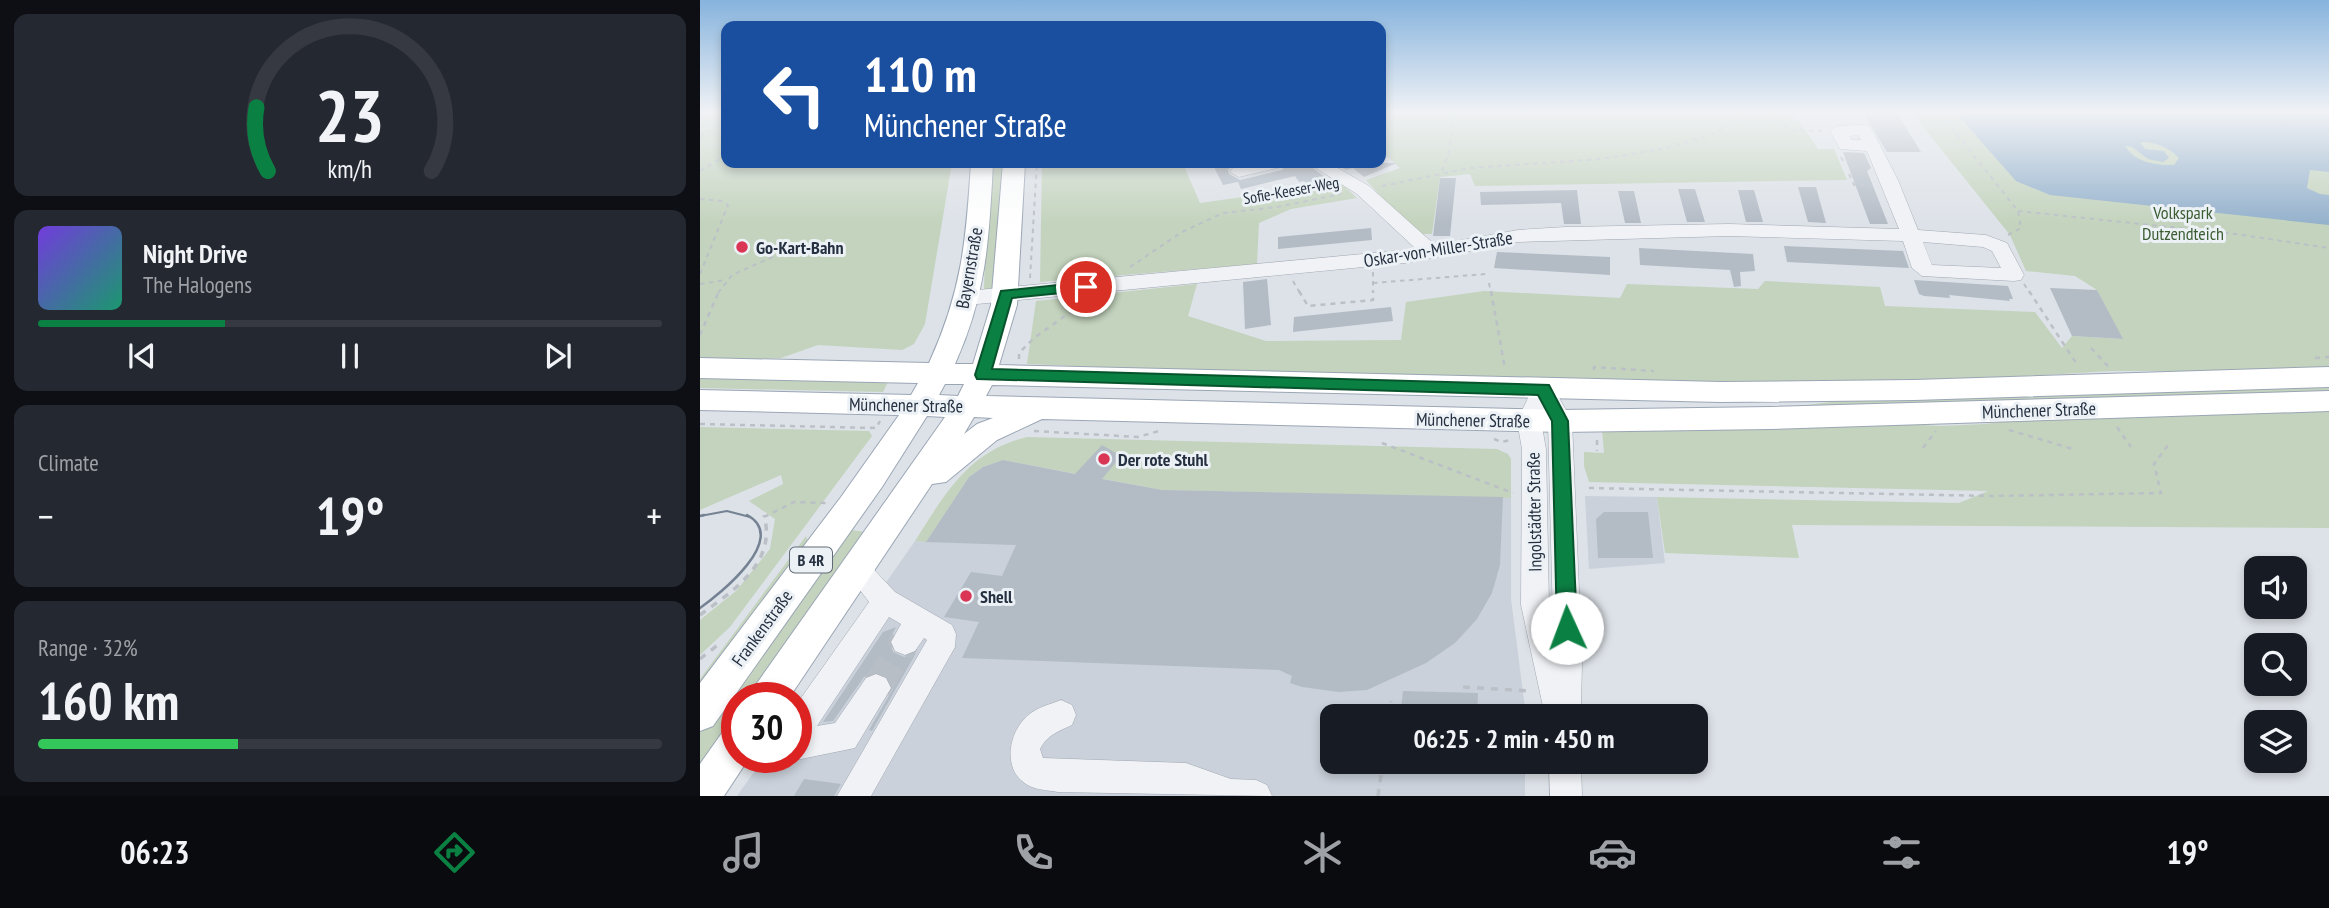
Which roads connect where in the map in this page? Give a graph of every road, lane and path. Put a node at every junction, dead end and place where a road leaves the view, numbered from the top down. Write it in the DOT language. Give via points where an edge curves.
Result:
graph roads {
  1 [pos="1449,150"];
  2 [pos="1654,150"];
  3 [pos="1875,150"];
  4 [pos="1970,150"];
  5 [pos="721,158"];
  6 [pos="982,168"];
  7 [pos="1014,168"];
  8 [pos="1036,168"];
  9 [pos="1255,168"];
  10 [pos="1326,168"];
  11 [pos="700,171"];
  12 [pos="1239,172"];
  13 [pos="1441,172"];
  14 [pos="1849,174"];
  15 [pos="1890,186"];
  16 [pos="1363,190"];
  17 [pos="700,199"];
  18 [pos="2018,211"];
  19 [pos="1910,235"];
  20 [pos="1993,243"];
  21 [pos="797,246"];
  22 [pos="2329,248"];
  23 [pos="1432,253"];
  24 [pos="1372,260"];
  25 [pos="1131,267"];
  26 [pos="1285,269"];
  27 [pos="700,274"];
  28 [pos="1486,274"];
  29 [pos="2014,275"];
  30 [pos="726,280"];
  31 [pos="1489,282"];
  32 [pos="1373,283"];
  33 [pos="700,284"];
  34 [pos="1017,293"];
  35 [pos="967,298"];
  36 [pos="1091,298"];
  37 [pos="700,335"];
  38 [pos="2091,348"];
  39 [pos="1019,354"];
  40 [pos="700,368"];
  41 [pos="1505,369"];
  42 [pos="2080,369"];
  43 [pos="2112,370"];
  44 [pos="936,374"];
  45 [pos="983,375"];
  46 [pos="2329,377"];
  47 [pos="1543,389"];
  48 [pos="700,400"];
  49 [pos="2329,401"];
  50 [pos="919,406"];
  51 [pos="967,407"];
  52 [pos="1038,420"];
  53 [pos="1529,421"];
  54 [pos="1560,421"];
  55 [pos="700,424"];
  56 [pos="2117,427"];
  57 [pos="876,428"];
  58 [pos="1086,429"];
  59 [pos="2004,429"];
  60 [pos="1937,431"];
  61 [pos="1082,436"];
  62 [pos="1138,437"];
  63 [pos="1382,443"];
  64 [pos="2168,444"];
  65 [pos="2131,447"];
  66 [pos="1923,448"];
  67 [pos="2073,449"];
  68 [pos="1589,488"];
  69 [pos="1518,495"];
  70 [pos="906,497"];
  71 [pos="826,503"];
  72 [pos="857,569"];
  73 [pos="885,601"];
  74 [pos="700,615"];
  75 [pos="725,639"];
  76 [pos="700,659"];
  77 [pos="779,682"];
  78 [pos="1463,687"];
  79 [pos="876,688"];
  80 [pos="1535,691"];
  81 [pos="1391,701"];
  82 [pos="1391,704"];
  83 [pos="1560,704"];
  84 [pos="1564,704"];
  85 [pos="700,713"];
  86 [pos="812,714"];
  87 [pos="1061,715"];
  88 [pos="812,742"];
  89 [pos="1381,774"];
  90 [pos="1565,774"];
  91 [pos="1208,791"];
  92 [pos="853,796"];
  93 [pos="1256,796"];
  94 [pos="1378,796"];
  95 [pos="1566,796"];
  1 -- 13 [label="path"];
  2 -- 13 [label="path, Sofie-Keeser-Weg"];
  3 -- 15 [label="street"];
  4 -- 18 [label="path"];
  5 -- 11 [label="path"];
  6 -- 35 [label="main road, Bayernstraße / B 4R"];
  7 -- 34 [label="main road, Bayernstraße / B 4R"];
  8 -- 34 [label="path"];
  9 -- 12 [label="street"];
  10 -- 16 [label="street"];
  13 -- 16 [label="path, Sofie-Keeser-Weg"];
  14 -- 15 [label="path" via="1854,186"];
  15 -- 19 [label="street"];
  16 -- 23 [label="street"];
  16 -- 25 [label="path, Sofie-Keeser-Weg" via="1223,214 1182,232"];
  17 -- 27 [label="path" via="728,205"];
  18 -- 20 [label="path" via="2021,229"];
  18 -- 22 [label="path"];
  19 -- 20 [label="street, Oskar-von-Miller-Straße"];
  19 -- 23 [label="street, Oskar-von-Miller-Straße" via="1729,230 1565,233 1518,236"];
  19 -- 29 [label="street" via="1922,268 1929,271"];
  20 -- 29 [label="street" via="2000,247"];
  21 -- 30 [label="path" via="734,272"];
  23 -- 24 [label="street, Oskar-von-Miller-Straße"];
  24 -- 26 [label="street, Oskar-von-Miller-Straße"];
  24 -- 32 [label="path"];
  26 -- 32 [label="path" via="1308,306 1373,300"];
  26 -- 34 [label="street, Oskar-von-Miller-Straße"];
  28 -- 32 [label="path"];
  29 -- 42 [label="path"];
  30 -- 33 [label="path"];
  30 -- 37 [label="path"];
  31 -- 41 [label="path"];
  34 -- 35 [label="street, Oskar-von-Miller-Straße"];
  34 -- 45 [label="main road, Bayernstraße / B 4R"];
  35 -- 44 [label="main road, Bayernstraße / B 4R"];
  36 -- 39 [label="path"];
  38 -- 43 [label="path"];
  40 -- 44 [label="main road, Münchener Straße"];
  44 -- 45 [label="main road, Münchener Straße"];
  44 -- 50 [label="main road, Bayernstraße / B 4R"];
  45 -- 47 [label="main road, Münchener Straße"];
  45 -- 51 [label="main road, Bayernstraße / B 4R"];
  46 -- 47 [label="main road, Münchener Straße" via="1818,392"];
  47 -- 53 [label="street"];
  47 -- 54 [label="street, Ingolstädter Straße"];
  48 -- 50 [label="main road, Münchener Straße"];
  49 -- 54 [label="main road, Münchener Straße"];
  50 -- 51 [label="main road, Münchener Straße"];
  50 -- 85 [label="main road, Frankenstraße / B 4R"];
  51 -- 52 [label="main road, Münchener Straße"];
  51 -- 70 [label="main road, B 4R"];
  52 -- 53 [label="main road, Münchener Straße"];
  52 -- 61 [label="path"];
  52 -- 70 [label="main road" via="1014,420 976,439"];
  53 -- 54 [label="main road, Münchener Straße"];
  53 -- 83 [label="street, Ingolstädter Straße" via="1534,453 1535,605"];
  54 -- 84 [label="street, Ingolstädter Straße" via="1568,663"];
  55 -- 57 [label="path"];
  56 -- 65 [label="path"];
  58 -- 61 [label="path"];
  59 -- 67 [label="path"];
  60 -- 66 [label="path"];
  61 -- 62 [label="path"];
  63 -- 69 [label="path"];
  64 -- 68 [label="path" via="2154,464 2161,492 1991,496"];
  70 -- 72 [label="main road, B 4R"];
  71 -- 74 [label="path" via="794,502 764,515 769,536 756,564"];
  72 -- 73 [label="street"];
  72 -- 77 [label="main road, B 4R"];
  73 -- 86 [label="street"];
  73 -- 92 [label="street" via="913,631 942,634 941,647"];
  75 -- 76 [label="path"];
  78 -- 80 [label="path"];
  79 -- 88 [label="street" via="845,737"];
  81 -- 82 [label="path"];
  87 -- 91 [label="street" via="1041,723 1025,748 1027,764 1035,773 1186,779"];
  89 -- 94 [label="path"];
  90 -- 95 [label="street"];
  91 -- 93 [label="street"];
}
